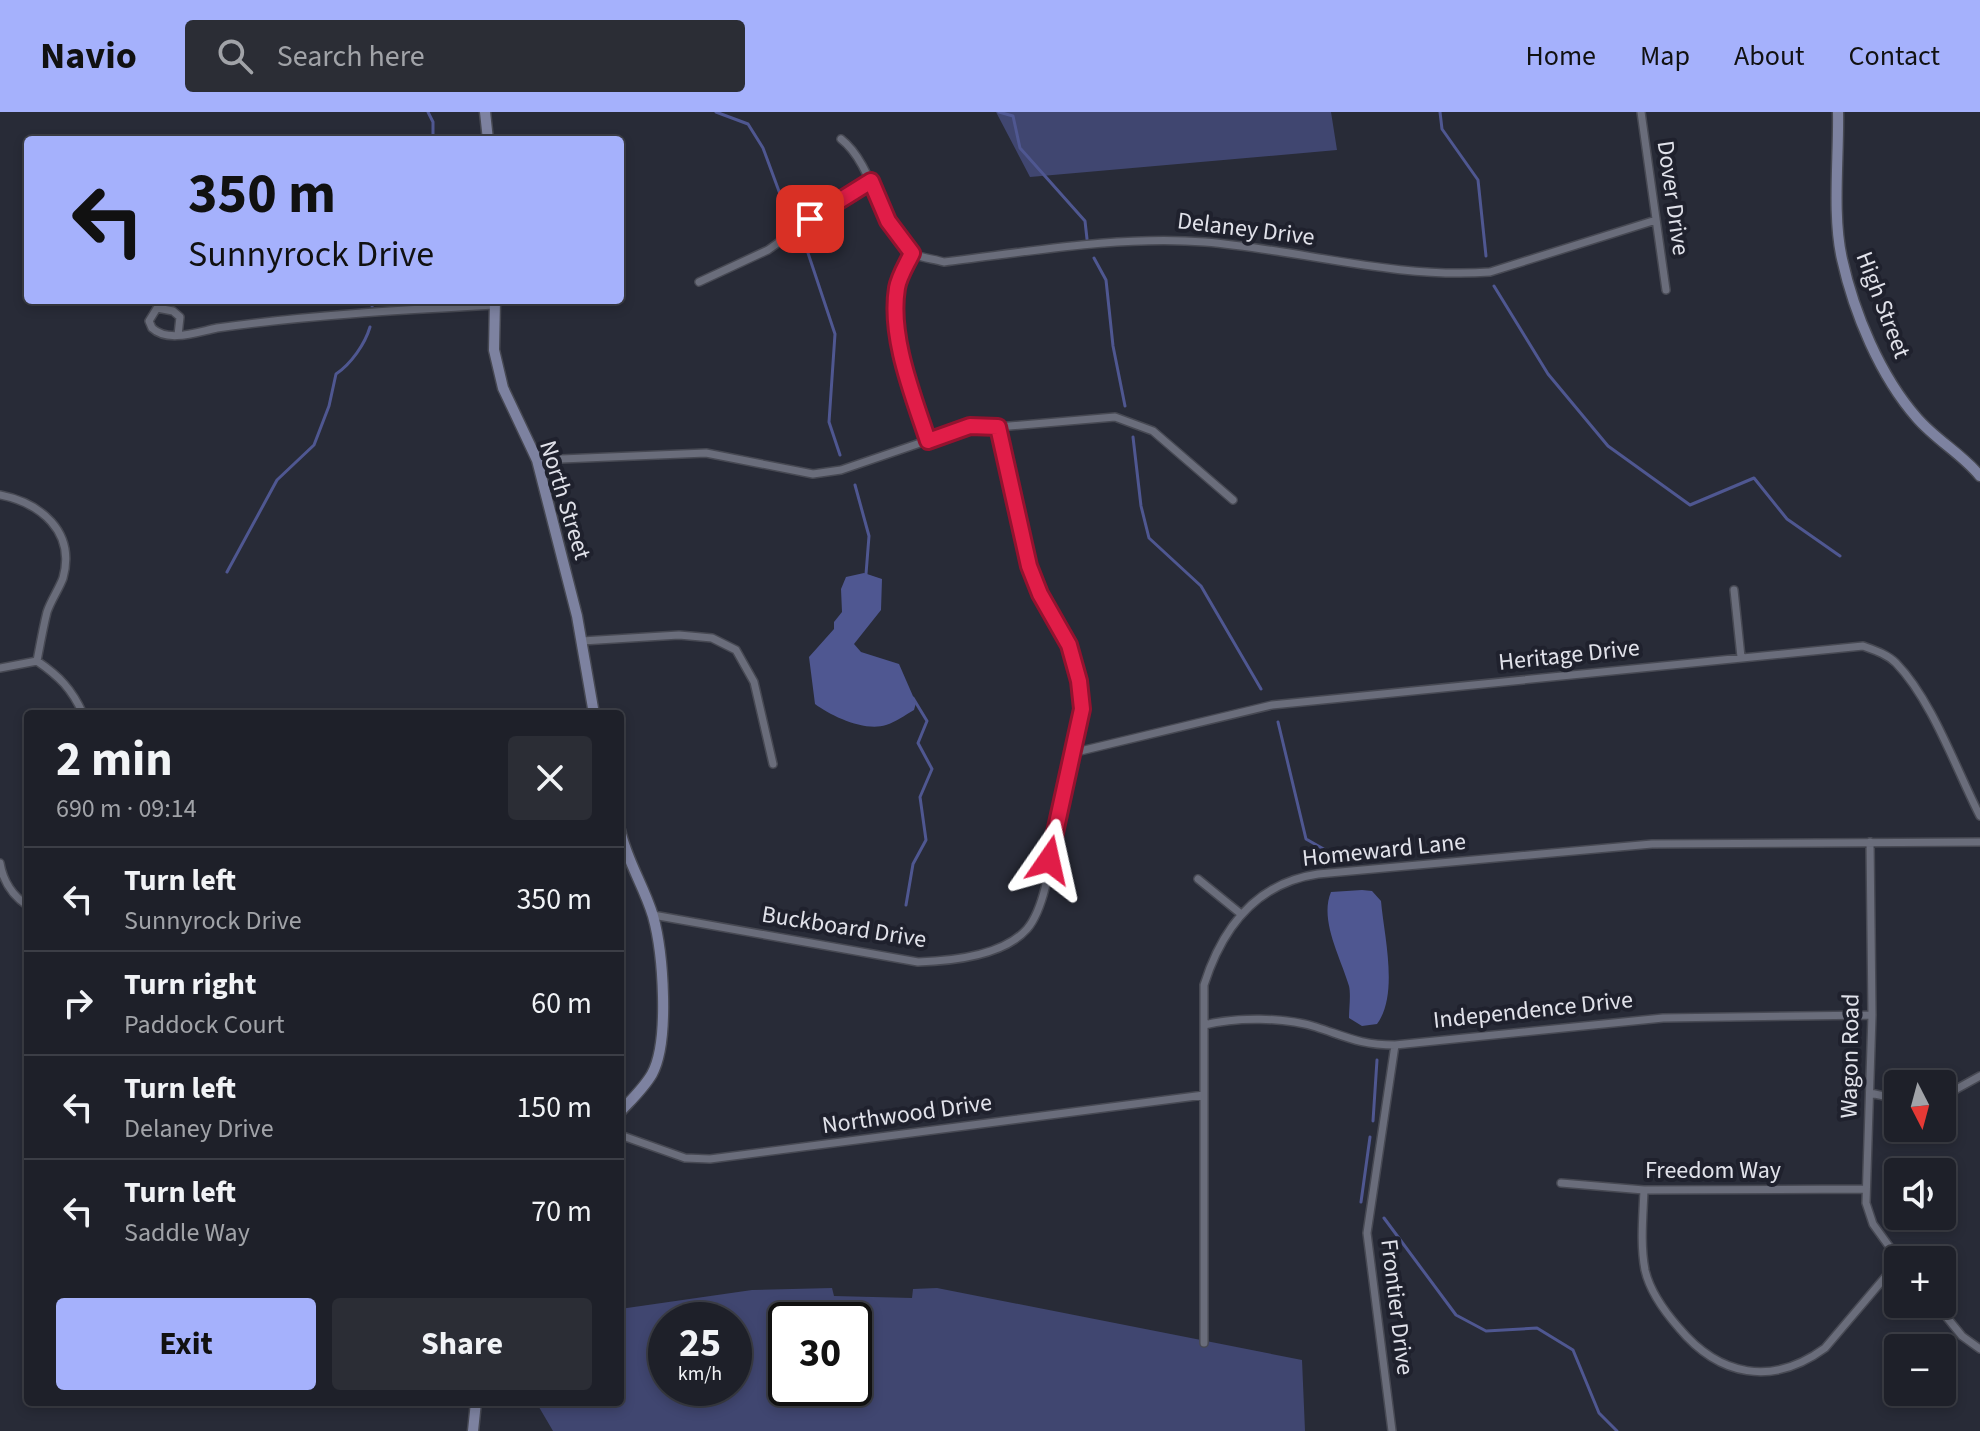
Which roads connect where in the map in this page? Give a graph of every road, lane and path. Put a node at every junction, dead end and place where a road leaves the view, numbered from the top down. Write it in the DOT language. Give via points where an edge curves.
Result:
graph roads {
  1 [pos="485,112"];
  2 [pos="1641,112"];
  3 [pos="1838,112"];
  4 [pos="488,136"];
  5 [pos="841,139"];
  6 [pos="871,181"];
  7 [pos="1656,220"];
  8 [pos="912,253"];
  9 [pos="699,282"];
  10 [pos="1666,290"];
  11 [pos="473,304"];
  12 [pos="495,304"];
  13 [pos="178,335"];
  14 [pos="998,427"];
  15 [pos="928,441"];
  16 [pos="537,460"];
  17 [pos="1979,472"];
  18 [pos="0,495"];
  19 [pos="1233,500"];
  20 [pos="1734,590"];
  21 [pos="582,641"];
  22 [pos="1741,657"];
  23 [pos="37,661"];
  24 [pos="0,668"];
  25 [pos="81,710"];
  26 [pos="593,710"];
  27 [pos="1072,753"];
  28 [pos="773,764"];
  29 [pos="1980,816"];
  30 [pos="1870,842"];
  31 [pos="1980,842"];
  32 [pos="624,844"];
  33 [pos="0,863"];
  34 [pos="1198,879"];
  35 [pos="24,904"];
  36 [pos="1241,914"];
  37 [pos="653,915"];
  38 [pos="1872,1015"];
  39 [pos="1204,1025"];
  40 [pos="1395,1045"];
  41 [pos="1980,1076"];
  42 [pos="1956,1089"];
  43 [pos="1870,1093"];
  44 [pos="1204,1095"];
  45 [pos="1884,1096"];
  46 [pos="624,1106"];
  47 [pos="624,1136"];
  48 [pos="1561,1183"];
  49 [pos="1866,1189"];
  50 [pos="1644,1190"];
  51 [pos="1888,1246"];
  52 [pos="1884,1279"];
  53 [pos="1947,1318"];
  54 [pos="1204,1343"];
  55 [pos="1980,1349"];
  56 [pos="476,1406"];
  57 [pos="473,1431"];
  58 [pos="1392,1431"];
  1 -- 4 [label="street"];
  2 -- 7 [label="street, Dover Drive"];
  3 -- 17 [label="street, High Street" via="1839,235 1855,302 1880,364 1917,418"];
  5 -- 6 [label="street" via="856,150"];
  6 -- 8 [label="street" via="888,221"];
  6 -- 9 [label="street" via="768,250"];
  7 -- 8 [label="street, Delaney Drive" via="1490,272 1461,274 1404,272 1256,247 1169,240 944,262"];
  7 -- 10 [label="street, Dover Drive"];
  8 -- 15 [label="street" via="899,280 896,314"];
  11 -- 13 [label="street"];
  12 -- 16 [label="street, North Street" via="494,350 503,388"];
  13 -- 13 [label="street" via="158,334 149,321 157,308 180,317"];
  14 -- 15 [label="street" via="970,426"];
  14 -- 19 [label="street" via="1115,417 1136,422 1178,450"];
  14 -- 27 [label="street, Buckboard Drive" via="1029,566 1069,645 1079,681 1082,709"];
  15 -- 16 [label="street" via="813,474 706,453"];
  16 -- 21 [label="street, North Street"];
  18 -- 23 [label="street" via="24,500 46,514 58,529 64,553 63,576 48,610"];
  20 -- 22 [label="street"];
  21 -- 26 [label="street, North Street"];
  21 -- 28 [label="street" via="679,635 712,638 736,650 754,682"];
  22 -- 27 [label="street, Heritage Drive" via="1272,705"];
  22 -- 29 [label="street, Heritage Drive" via="1863,646 1885,655 1922,701"];
  23 -- 24 [label="street"];
  23 -- 25 [label="street" via="62,678"];
  27 -- 37 [label="street, Buckboard Drive" via="1039,905 1027,929 1001,946 946,961 918,962"];
  30 -- 31 [label="street, Homeward Lane"];
  30 -- 36 [label="street, Homeward Lane" via="1652,844 1318,874 1277,886"];
  30 -- 38 [label="street, Wagon Road"];
  32 -- 37 [label="street"];
  33 -- 35 [label="street" via="3,877"];
  34 -- 36 [label="street"];
  36 -- 39 [label="street, Homeward Lane" via="1211,962 1204,985"];
  37 -- 46 [label="street" via="661,1046 652,1074"];
  38 -- 40 [label="street, Independence Drive" via="1663,1018"];
  38 -- 43 [label="street, Wagon Road"];
  39 -- 40 [label="street, Independence Drive" via="1294,1023 1354,1042"];
  39 -- 44 [label="street, Homeward Lane"];
  40 -- 58 [label="street, Frontier Drive" via="1367,1233"];
  41 -- 42 [label="street"];
  43 -- 45 [label="street"];
  43 -- 49 [label="street, Wagon Road"];
  44 -- 47 [label="street, Northwood Drive" via="710,1159 685,1158"];
  44 -- 54 [label="street, Homeward Lane"];
  48 -- 50 [label="street, Freedom Way"];
  49 -- 50 [label="street, Freedom Way"];
  49 -- 51 [label="street, Wagon Road" via="1873,1224"];
  50 -- 52 [label="street" via="1642,1248 1652,1290 1689,1341 1725,1367 1797,1366 1825,1348"];
  53 -- 55 [label="street"];
  56 -- 57 [label="street"];
}
